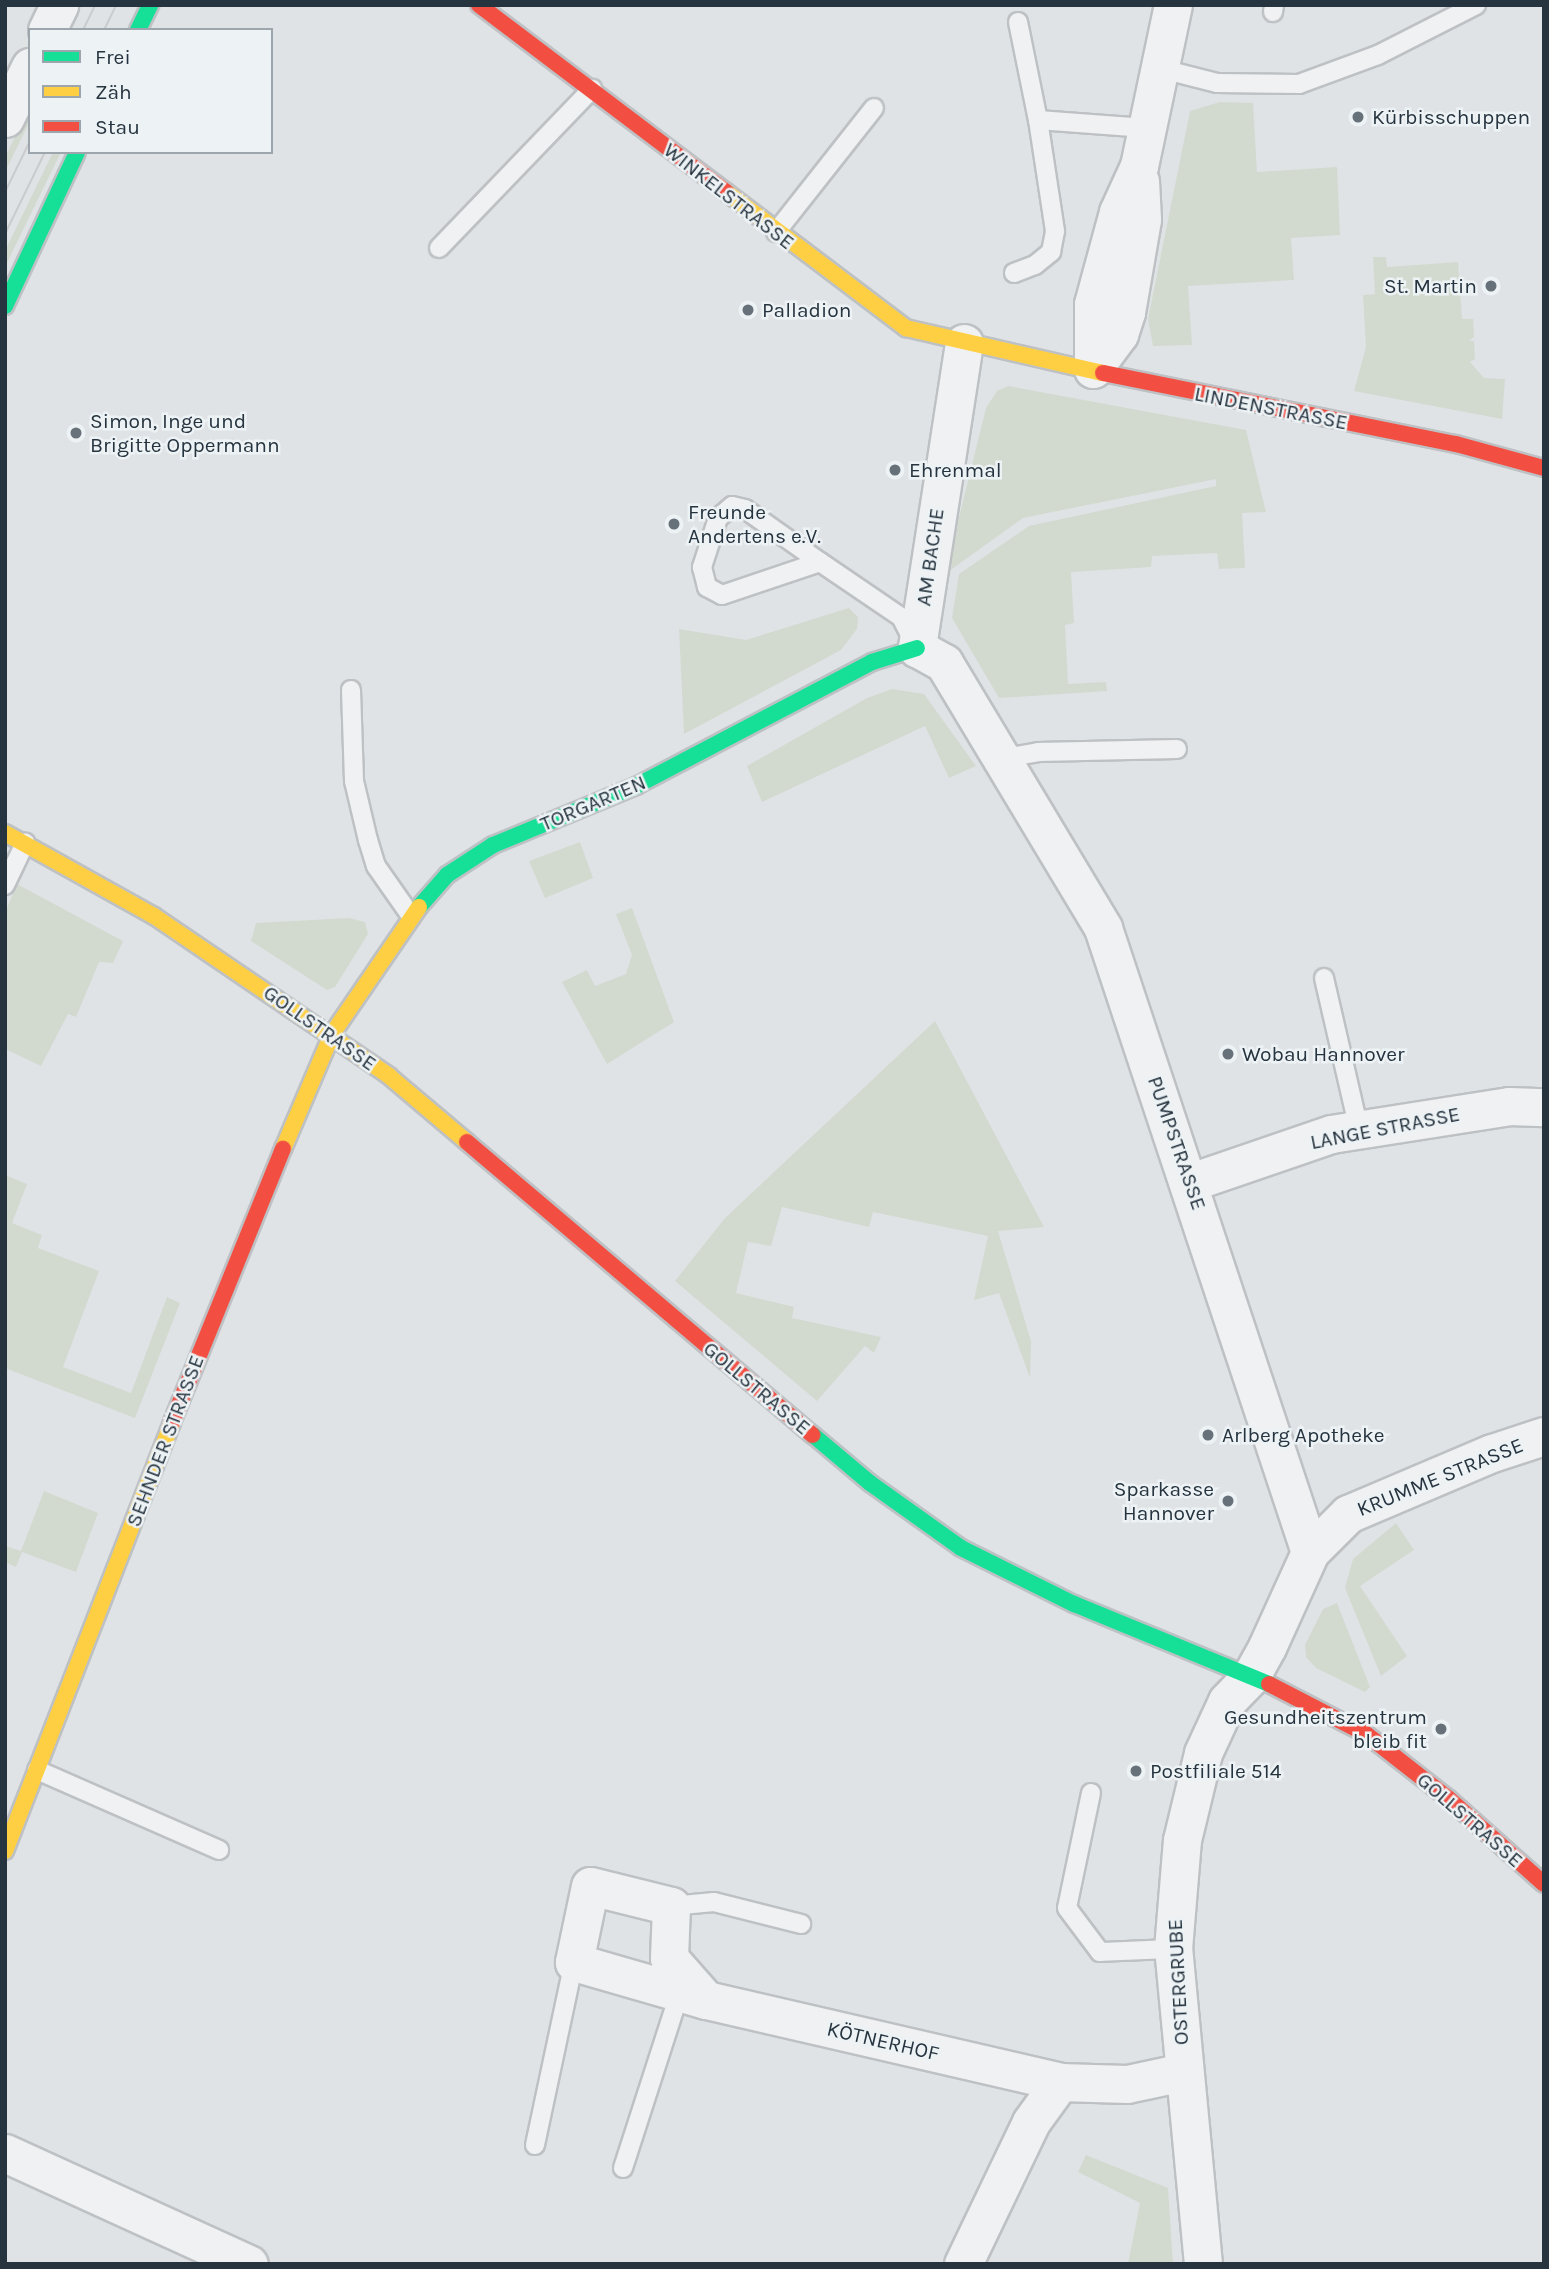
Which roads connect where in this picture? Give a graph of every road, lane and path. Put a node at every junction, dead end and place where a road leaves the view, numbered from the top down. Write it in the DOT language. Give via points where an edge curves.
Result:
graph roads {
  1 [pos="59,5"];
  2 [pos="150,5"];
  3 [pos="479,5"];
  4 [pos="1173,5"];
  5 [pos="1476,5"];
  6 [pos="1018,22"];
  7 [pos="48,28"];
  8 [pos="139,28"];
  9 [pos="1158,68"];
  10 [pos="28,71"];
  11 [pos="592,89"];
  12 [pos="874,108"];
  13 [pos="5,118"];
  14 [pos="1038,120"];
  15 [pos="1146,128"];
  16 [pos="76,154"];
  17 [pos="776,232"];
  18 [pos="439,248"];
  19 [pos="1014,273"];
  20 [pos="5,306"];
  21 [pos="980,347"];
  22 [pos="1093,369"];
  23 [pos="1544,468"];
  24 [pos="820,562"];
  25 [pos="917,648"];
  26 [pos="351,690"];
  27 [pos="1177,749"];
  28 [pos="999,759"];
  29 [pos="5,832"];
  30 [pos="25,844"];
  31 [pos="5,885"];
  32 [pos="411,916"];
  33 [pos="1324,978"];
  34 [pos="332,1034"];
  35 [pos="1544,1107"];
  36 [pos="1359,1130"];
  37 [pos="1191,1182"];
  38 [pos="1544,1436"];
  39 [pos="1310,1552"];
  40 [pos="1251,1676"];
  41 [pos="37,1770"];
  42 [pos="1091,1793"];
  43 [pos="219,1850"];
  44 [pos="5,1852"];
  45 [pos="1544,1884"];
  46 [pos="671,1906"];
  47 [pos="801,1924"];
  48 [pos="1173,1949"];
  49 [pos="574,1962"];
  50 [pos="693,1996"];
  51 [pos="1182,2072"];
  52 [pos="1059,2082"];
  53 [pos="535,2145"];
  54 [pos="5,2153"];
  55 [pos="623,2168"];
  56 [pos="249,2264"];
  57 [pos="963,2264"];
  58 [pos="1203,2264"];
  1 -- 7 [label="street"];
  2 -- 8 [label="street"];
  3 -- 11 [label="street, WINKELSTRASSE"];
  4 -- 9 [label="street"];
  5 -- 9 [label="lane" via="1378,55 1299,84 1217,83"];
  6 -- 14 [label="lane"];
  9 -- 15 [label="street"];
  10 -- 13 [label="street"];
  11 -- 17 [label="street, WINKELSTRASSE"];
  11 -- 18 [label="lane"];
  12 -- 17 [label="lane"];
  14 -- 15 [label="lane"];
  14 -- 19 [label="lane" via="1055,231 1051,252"];
  15 -- 22 [label="street" via="1139,166 1142,219 1126,312 1119,334"];
  16 -- 20 [label="street"];
  17 -- 21 [label="street, WINKELSTRASSE" via="906,328"];
  21 -- 22 [label="street, LINDENSTRASSE"];
  21 -- 25 [label="street, AM BACHE"];
  22 -- 23 [label="street, LINDENSTRASSE" via="1220,400 1456,444"];
  24 -- 24 [label="lane" via="722,595 708,587 702,566 718,517 732,506 745,509"];
  24 -- 25 [label="lane" via="901,617"];
  25 -- 28 [label="street, PUMPSTRASSE" via="944,663"];
  25 -- 32 [label="street, TORGARTEN" via="872,662 636,786 493,845 447,875"];
  26 -- 32 [label="lane" via="354,781 369,841 376,866"];
  27 -- 28 [label="lane" via="1038,752"];
  28 -- 37 [label="street, PUMPSTRASSE" via="1103,928"];
  29 -- 30 [label="street, GOLLSTRASSE"];
  30 -- 31 [label="lane"];
  30 -- 34 [label="street, GOLLSTRASSE" via="153,916"];
  32 -- 34 [label="street, TORGARTEN"];
  33 -- 36 [label="lane"];
  34 -- 40 [label="street, GOLLSTRASSE" via="440,1116 870,1483 961,1548 1074,1604"];
  34 -- 41 [label="street, SEHNDER STRASSE" via="219,1303"];
  35 -- 36 [label="street, LANGE STRASSE" via="1509,1106"];
  36 -- 37 [label="street, LANGE STRASSE" via="1331,1134"];
  37 -- 39 [label="street, PUMPSTRASSE"];
  38 -- 39 [label="street, KRUMME STRASSE" via="1348,1514"];
  39 -- 40 [label="street"];
  40 -- 45 [label="street, GOLLSTRASSE" via="1366,1734 1449,1799"];
  40 -- 48 [label="street, OSTERGRUBE" via="1233,1691 1203,1753 1182,1840"];
  41 -- 43 [label="lane"];
  41 -- 44 [label="street, SEHNDER STRASSE"];
  42 -- 48 [label="lane" via="1067,1908 1100,1952"];
  46 -- 47 [label="lane" via="714,1902"];
  46 -- 49 [label="street" via="590,1886"];
  46 -- 50 [label="street" via="669,1958"];
  48 -- 51 [label="street, OSTERGRUBE"];
  49 -- 50 [label="street, KÖTNERHOF"];
  49 -- 53 [label="lane"];
  50 -- 52 [label="street, KÖTNERHOF"];
  50 -- 55 [label="lane"];
  51 -- 52 [label="street, KÖTNERHOF" via="1127,2084"];
  51 -- 58 [label="street, OSTERGRUBE"];
  52 -- 57 [label="street" via="1031,2122"];
  54 -- 56 [label="street"];
}
